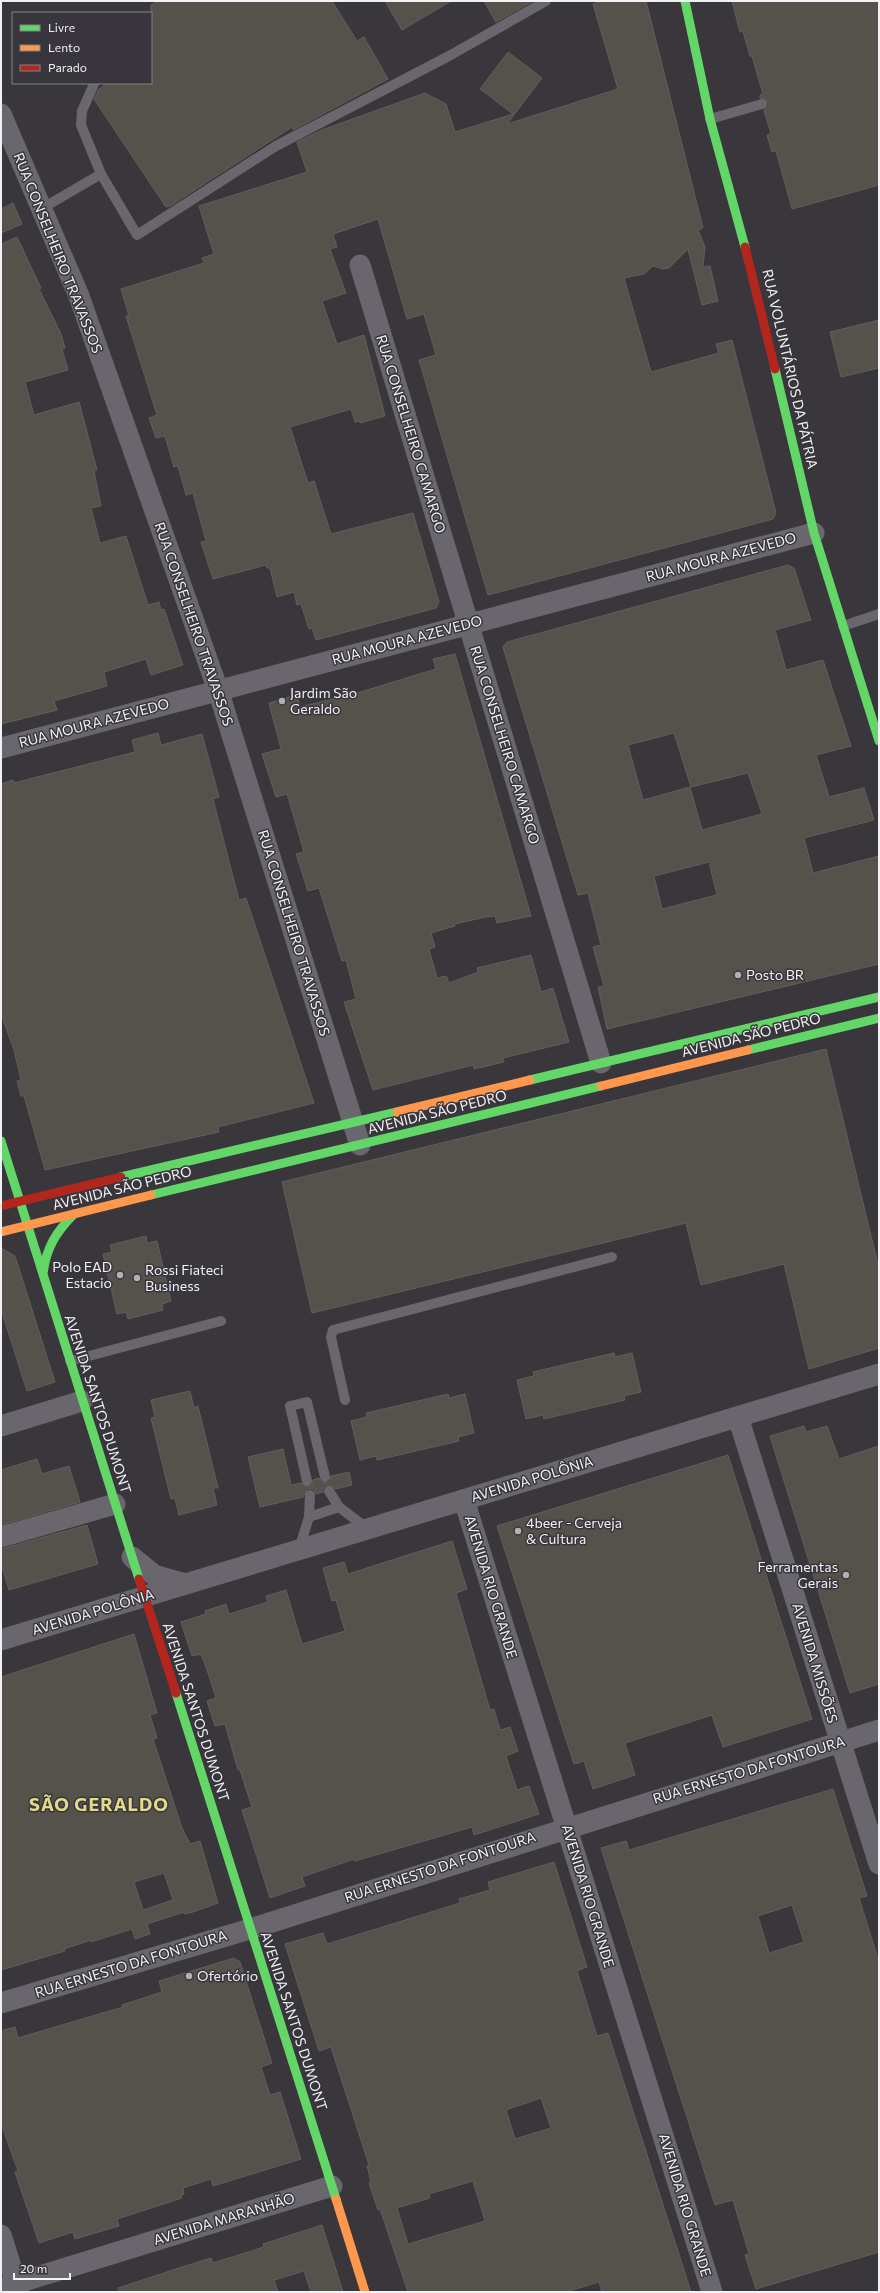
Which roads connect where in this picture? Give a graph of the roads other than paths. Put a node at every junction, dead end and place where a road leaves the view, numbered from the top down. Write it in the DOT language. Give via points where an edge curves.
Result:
graph roads {
  1 [pos="546,1"];
  2 [pos="685,1"];
  3 [pos="94,84"];
  4 [pos="762,104"];
  5 [pos="1,114"];
  6 [pos="710,119"];
  7 [pos="101,174"];
  8 [pos="41,209"];
  9 [pos="360,265"];
  10 [pos="814,533"];
  11 [pos="879,614"];
  12 [pos="468,623"];
  13 [pos="843,626"];
  14 [pos="218,690"];
  15 [pos="879,741"];
  16 [pos="1,748"];
  17 [pos="879,996"];
  18 [pos="879,1018"];
  19 [pos="601,1063"];
  20 [pos="353,1122"];
  21 [pos="1,1141"];
  22 [pos="360,1145"];
  23 [pos="19,1202"];
  24 [pos="1,1206"];
  25 [pos="74,1214"];
  26 [pos="26,1226"];
  27 [pos="1,1232"];
  28 [pos="612,1257"];
  29 [pos="43,1277"];
  30 [pos="221,1321"];
  31 [pos="70,1361"];
  32 [pos="879,1374"];
  33 [pos="345,1400"];
  34 [pos="82,1401"];
  35 [pos="738,1417"];
  36 [pos="1,1426"];
  37 [pos="325,1477"];
  38 [pos="307,1481"];
  39 [pos="329,1491"];
  40 [pos="310,1495"];
  41 [pos="464,1500"];
  42 [pos="115,1504"];
  43 [pos="339,1507"];
  44 [pos="309,1517"];
  45 [pos="368,1529"];
  46 [pos="1,1537"];
  47 [pos="299,1549"];
  48 [pos="132,1557"];
  49 [pos="186,1584"];
  50 [pos="144,1597"];
  51 [pos="1,1640"];
  52 [pos="879,1730"];
  53 [pos="839,1742"];
  54 [pos="567,1827"];
  55 [pos="879,1864"];
  56 [pos="250,1928"];
  57 [pos="1,2003"];
  58 [pos="332,2186"];
  59 [pos="1,2235"];
  60 [pos="12,2288"];
  61 [pos="365,2292"];
  62 [pos="712,2292"];
  1 -- 7 [label="lane" via="449,56 276,146 137,235"];
  2 -- 6 [label="street, RUA VOLUNTÁRIOS DA PÁTRIA"];
  3 -- 7 [label="lane" via="82,111 81,125"];
  4 -- 6 [label="lane"];
  5 -- 8 [label="street, RUA CONSELHEIRO TRAVASSOS"];
  6 -- 10 [label="street, RUA VOLUNTÁRIOS DA PÁTRIA" via="756,286"];
  7 -- 8 [label="lane"];
  8 -- 14 [label="street, RUA CONSELHEIRO TRAVASSOS" via="79,296"];
  9 -- 12 [label="street, RUA CONSELHEIRO CAMARGO"];
  10 -- 12 [label="street, RUA MOURA AZEVEDO"];
  10 -- 13 [label="street, RUA VOLUNTÁRIOS DA PÁTRIA"];
  11 -- 13 [label="lane"];
  12 -- 14 [label="street, RUA MOURA AZEVEDO"];
  12 -- 19 [label="street, RUA CONSELHEIRO CAMARGO"];
  13 -- 15 [label="street, RUA VOLUNTÁRIOS DA PÁTRIA"];
  14 -- 16 [label="street, RUA MOURA AZEVEDO"];
  14 -- 20 [label="street, RUA CONSELHEIRO TRAVASSOS"];
  17 -- 19 [label="street, AVENIDA SÃO PEDRO"];
  18 -- 22 [label="street, AVENIDA SÃO PEDRO"];
  19 -- 20 [label="street, AVENIDA SÃO PEDRO"];
  20 -- 22 [label="street, RUA CONSELHEIRO TRAVASSOS"];
  20 -- 23 [label="street, AVENIDA SÃO PEDRO"];
  21 -- 23 [label="street, AVENIDA SANTOS DUMONT"];
  22 -- 25 [label="street, AVENIDA SÃO PEDRO"];
  23 -- 24 [label="street, AVENIDA SÃO PEDRO"];
  23 -- 26 [label="street, AVENIDA SANTOS DUMONT"];
  25 -- 26 [label="street, AVENIDA SÃO PEDRO"];
  25 -- 29 [label="street" via="56,1231 49,1244"];
  26 -- 27 [label="street, AVENIDA SÃO PEDRO"];
  26 -- 29 [label="street, AVENIDA SANTOS DUMONT"];
  28 -- 33 [label="lane" via="334,1330 331,1337"];
  29 -- 31 [label="street, AVENIDA SANTOS DUMONT"];
  30 -- 31 [label="lane"];
  31 -- 34 [label="street, AVENIDA SANTOS DUMONT"];
  32 -- 35 [label="street, AVENIDA POLÔNIA"];
  34 -- 36 [label="street"];
  34 -- 42 [label="street, AVENIDA SANTOS DUMONT"];
  35 -- 41 [label="street, AVENIDA POLÔNIA"];
  35 -- 53 [label="street, AVENIDA MISSÕES"];
  37 -- 38 [label="lane" via="307,1402 290,1406"];
  39 -- 43 [label="lane"];
  40 -- 44 [label="lane"];
  41 -- 45 [label="street, AVENIDA POLÔNIA"];
  41 -- 54 [label="street, AVENIDA RIO GRANDE"];
  42 -- 46 [label="street"];
  42 -- 48 [label="street, AVENIDA SANTOS DUMONT"];
  43 -- 44 [label="lane"];
  43 -- 45 [label="lane"];
  44 -- 47 [label="lane"];
  45 -- 47 [label="street, AVENIDA POLÔNIA"];
  47 -- 49 [label="street, AVENIDA POLÔNIA"];
  48 -- 49 [label="street, AVENIDA POLÔNIA" via="154,1575"];
  48 -- 50 [label="street, AVENIDA SANTOS DUMONT"];
  49 -- 50 [label="street, AVENIDA POLÔNIA"];
  50 -- 51 [label="street, AVENIDA POLÔNIA"];
  50 -- 56 [label="street, AVENIDA SANTOS DUMONT"];
  52 -- 53 [label="street, RUA ERNESTO DA FONTOURA"];
  53 -- 54 [label="street, RUA ERNESTO DA FONTOURA"];
  53 -- 55 [label="street, AVENIDA MISSÕES"];
  54 -- 56 [label="street, RUA ERNESTO DA FONTOURA"];
  54 -- 62 [label="street, AVENIDA RIO GRANDE"];
  56 -- 57 [label="street, RUA ERNESTO DA FONTOURA"];
  56 -- 58 [label="street, AVENIDA SANTOS DUMONT"];
  58 -- 60 [label="street, AVENIDA MARANHÃO"];
  58 -- 61 [label="street, AVENIDA SANTOS DUMONT"];
  59 -- 60 [label="street"];
}
